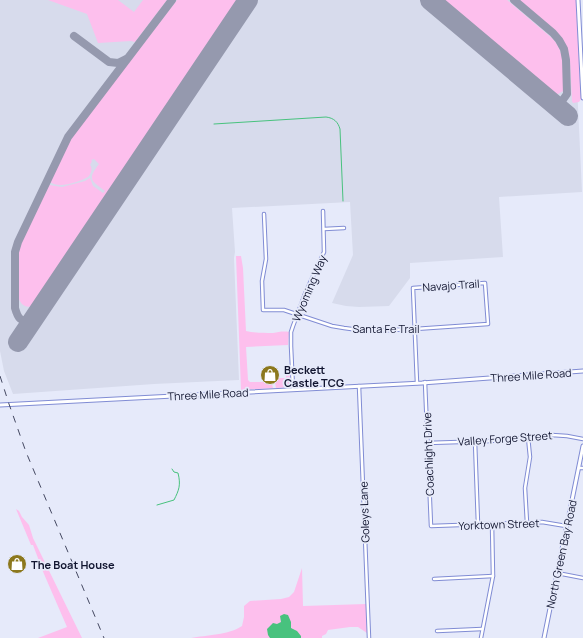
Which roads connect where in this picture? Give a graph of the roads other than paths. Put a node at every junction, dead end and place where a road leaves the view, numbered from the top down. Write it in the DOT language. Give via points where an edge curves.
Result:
graph roads {
  1 [pos="578,0"];
  2 [pos="582,61"];
  3 [pos="583,98"];
  4 [pos="323,211"];
  5 [pos="264,214"];
  6 [pos="344,228"];
  7 [pos="324,229"];
  8 [pos="297,314"];
  9 [pos="488,324"];
  10 [pos="415,329"];
  11 [pos="583,371"];
  12 [pos="425,382"];
  13 [pos="417,383"];
  14 [pos="359,386"];
  15 [pos="293,389"];
  16 [pos="0,405"];
  17 [pos="528,437"];
  18 [pos="583,439"];
  19 [pos="475,441"];
  20 [pos="428,443"];
  21 [pos="583,446"];
  22 [pos="579,468"];
  23 [pos="583,468"];
  24 [pos="527,523"];
  25 [pos="478,524"];
  26 [pos="492,524"];
  27 [pos="431,526"];
  28 [pos="566,526"];
  29 [pos="557,573"];
  30 [pos="493,576"];
  31 [pos="583,578"];
  32 [pos="434,579"];
  33 [pos="482,629"];
  34 [pos="437,631"];
  35 [pos="368,638"];
  36 [pos="481,638"];
  37 [pos="544,638"];
  1 -- 2 [label="street"];
  2 -- 3 [label="street"];
  4 -- 7 [label="street, Wyoming Way"];
  5 -- 8 [label="street, Santa Fe Trail" via="266,261 262,281 263,310 284,310"];
  6 -- 7 [label="street"];
  7 -- 8 [label="street, Wyoming Way" via="324,252"];
  8 -- 10 [label="street, Santa Fe Trail" via="354,330"];
  8 -- 15 [label="street, Wyoming Way" via="290,339"];
  9 -- 10 [label="street, Santa Fe Trail"];
  9 -- 10 [label="street, Navajo Trail" via="485,283 413,288"];
  10 -- 13 [label="street"];
  11 -- 12 [label="street, Three Mile Road"];
  12 -- 13 [label="street, Three Mile Road"];
  12 -- 20 [label="street, Coachlight Drive"];
  13 -- 14 [label="street, Three Mile Road"];
  14 -- 15 [label="street, Three Mile Road"];
  14 -- 35 [label="street, Goleys Lane"];
  15 -- 16 [label="street, Three Mile Road"];
  17 -- 18 [label="street, Valley Forge Street" via="552,434"];
  17 -- 19 [label="street, Valley Forge Street"];
  17 -- 24 [label="street" via="530,457 526,488"];
  19 -- 20 [label="street, Valley Forge Street"];
  19 -- 25 [label="street"];
  20 -- 27 [label="street, Coachlight Drive"];
  21 -- 22 [label="street, North Green Bay Road"];
  22 -- 23 [label="street"];
  22 -- 28 [label="street, North Green Bay Road"];
  24 -- 26 [label="street, Yorktown Street"];
  24 -- 28 [label="street, Yorktown Street"];
  25 -- 26 [label="street, Yorktown Street"];
  25 -- 27 [label="street, Yorktown Street"];
  26 -- 30 [label="street"];
  28 -- 29 [label="street, North Green Bay Road"];
  29 -- 31 [label="street"];
  29 -- 37 [label="street, North Green Bay Road"];
  30 -- 32 [label="street"];
  30 -- 33 [label="street"];
  33 -- 34 [label="street"];
  33 -- 36 [label="street"];
}
